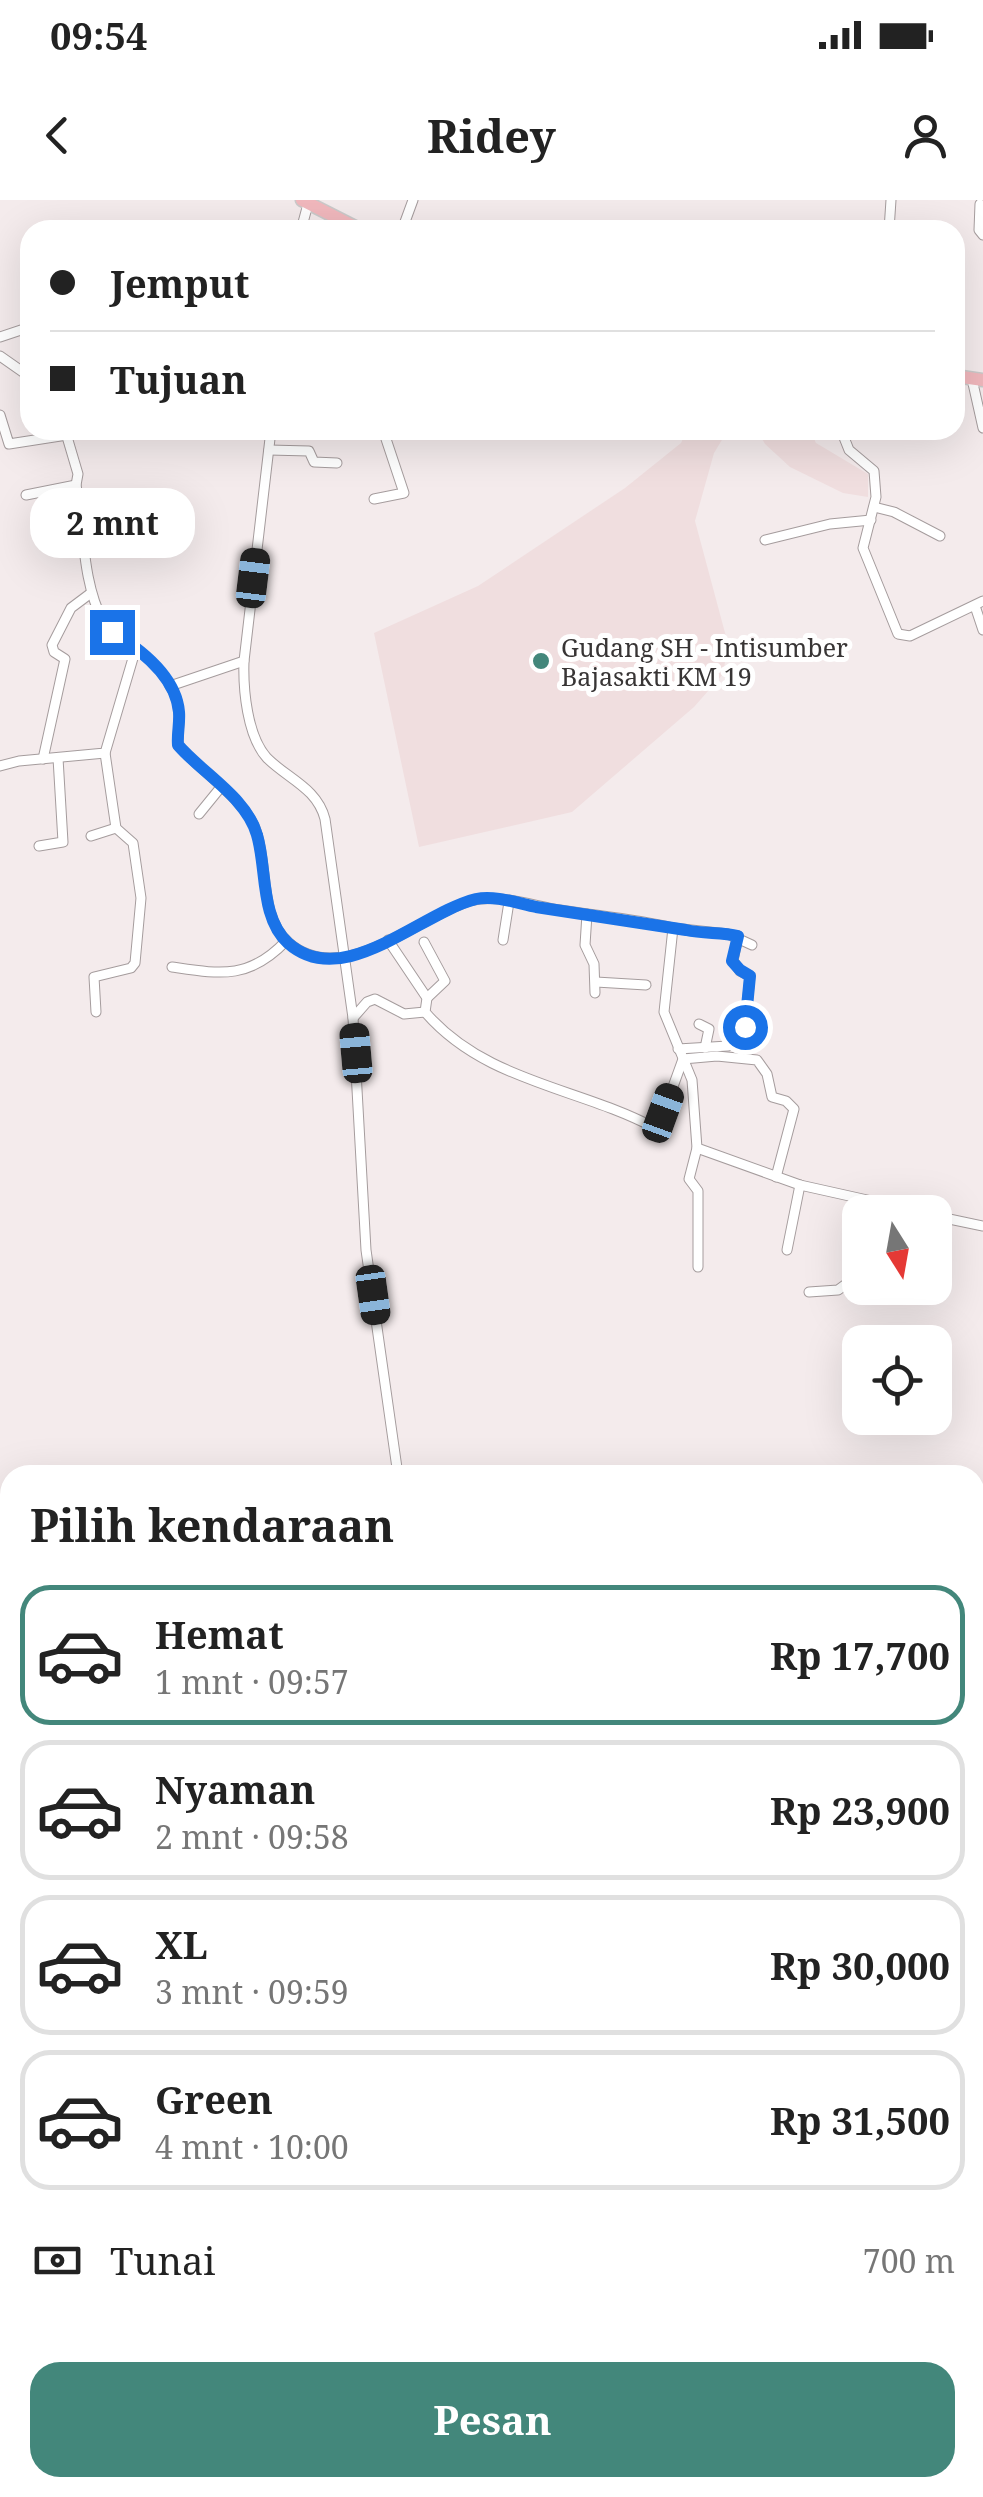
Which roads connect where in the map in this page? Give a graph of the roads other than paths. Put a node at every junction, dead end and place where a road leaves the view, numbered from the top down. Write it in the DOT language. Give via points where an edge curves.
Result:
graph roads {
  1 [pos="305,202"];
  2 [pos="980,204"];
  3 [pos="341,220"];
  4 [pos="983,235"];
  5 [pos="978,380"];
  6 [pos="0,415"];
  7 [pos="983,428"];
  8 [pos="32,440"];
  9 [pos="68,440"];
  10 [pos="270,440"];
  11 [pos="386,440"];
  12 [pos="846,440"];
  13 [pos="270,450"];
  14 [pos="337,463"];
  15 [pos="76,484"];
  16 [pos="26,496"];
  17 [pos="374,499"];
  18 [pos="874,507"];
  19 [pos="871,520"];
  20 [pos="84,524"];
  21 [pos="60,534"];
  22 [pos="940,536"];
  23 [pos="765,540"];
  24 [pos="91,593"];
  25 [pos="979,603"];
  26 [pos="983,630"];
  27 [pos="136,648"];
  28 [pos="244,661"];
  29 [pos="170,686"];
  30 [pos="104,753"];
  31 [pos="43,758"];
  32 [pos="58,758"];
  33 [pos="0,766"];
  34 [pos="221,788"];
  35 [pos="200,814"];
  36 [pos="116,828"];
  37 [pos="91,836"];
  38 [pos="39,846"];
  39 [pos="509,902"];
  40 [pos="587,914"];
  41 [pos="673,928"];
  42 [pos="738,936"];
  43 [pos="388,940"];
  44 [pos="504,940"];
  45 [pos="286,941"];
  46 [pos="424,942"];
  47 [pos="752,945"];
  48 [pos="345,958"];
  49 [pos="172,968"];
  50 [pos="457,972"];
  51 [pos="443,977"];
  52 [pos="646,985"];
  53 [pos="427,998"];
  54 [pos="96,1012"];
  55 [pos="426,1012"];
  56 [pos="353,1018"];
  57 [pos="699,1024"];
  58 [pos="705,1048"];
  59 [pos="681,1054"];
  60 [pos="697,1148"];
  61 [pos="776,1177"];
  62 [pos="800,1185"];
  63 [pos="842,1197"];
  64 [pos="952,1220"];
  65 [pos="983,1226"];
  66 [pos="787,1250"];
  67 [pos="698,1268"];
  68 [pos="842,1287"];
  69 [pos="809,1292"];
  70 [pos="397,1465"];
  1 -- 3 [label="highway"];
  2 -- 4 [label="street"];
  5 -- 7 [label="street"];
  6 -- 8 [label="street" via="10,445"];
  9 -- 15 [label="street"];
  10 -- 13 [label="street"];
  11 -- 17 [label="street" via="404,493"];
  12 -- 18 [label="street" via="874,472"];
  13 -- 14 [label="street" via="310,451 314,462"];
  13 -- 28 [label="street"];
  15 -- 16 [label="street"];
  15 -- 20 [label="street"];
  18 -- 19 [label="street"];
  18 -- 22 [label="street"];
  19 -- 23 [label="street"];
  19 -- 25 [label="street" via="863,548 898,634 910,636"];
  20 -- 21 [label="street"];
  20 -- 24 [label="street"];
  24 -- 27 [label="street" via="108,629"];
  24 -- 31 [label="street" via="71,608 52,645 64,660"];
  25 -- 26 [label="street"];
  27 -- 29 [label="street"];
  27 -- 30 [label="street"];
  28 -- 29 [label="street"];
  28 -- 48 [label="street" via="258,744 323,812"];
  29 -- 34 [label="street" via="179,708 178,745"];
  30 -- 32 [label="street"];
  30 -- 36 [label="street"];
  31 -- 32 [label="street"];
  31 -- 33 [label="street"];
  32 -- 38 [label="street" via="63,842"];
  34 -- 35 [label="street"];
  34 -- 45 [label="street" via="254,826 272,915"];
  36 -- 37 [label="street"];
  36 -- 54 [label="street" via="133,843 139,932 131,968 94,977"];
  39 -- 40 [label="street"];
  39 -- 43 [label="street" via="465,903"];
  39 -- 44 [label="street"];
  40 -- 41 [label="street"];
  40 -- 52 [label="street" via="585,945 596,987"];
  41 -- 42 [label="street"];
  41 -- 59 [label="street" via="664,1012"];
  42 -- 47 [label="street"];
  42 -- 58 [label="street" via="732,961 750,976 746,1025 734,1028 728,1046"];
  43 -- 48 [label="street"];
  43 -- 53 [label="street"];
  45 -- 48 [label="street" via="311,955"];
  45 -- 49 [label="street" via="266,960 228,974"];
  46 -- 51 [label="street"];
  48 -- 56 [label="street"];
  50 -- 51 [label="street"];
  51 -- 53 [label="street"];
  53 -- 55 [label="street"];
  55 -- 56 [label="street" via="404,1014 375,998"];
  55 -- 59 [label="street" via="471,1053 500,1068 655,1128"];
  56 -- 70 [label="street" via="366,1250"];
  57 -- 58 [label="street" via="710,1028"];
  58 -- 59 [label="street"];
  59 -- 60 [label="street" via="694,1088"];
  59 -- 61 [label="street" via="750,1057 763,1066 772,1097 794,1109"];
  60 -- 61 [label="street"];
  60 -- 67 [label="street" via="690,1179 698,1191"];
  61 -- 62 [label="street"];
  62 -- 63 [label="street"];
  62 -- 66 [label="street"];
  64 -- 65 [label="street"];
  68 -- 69 [label="street"];
}
